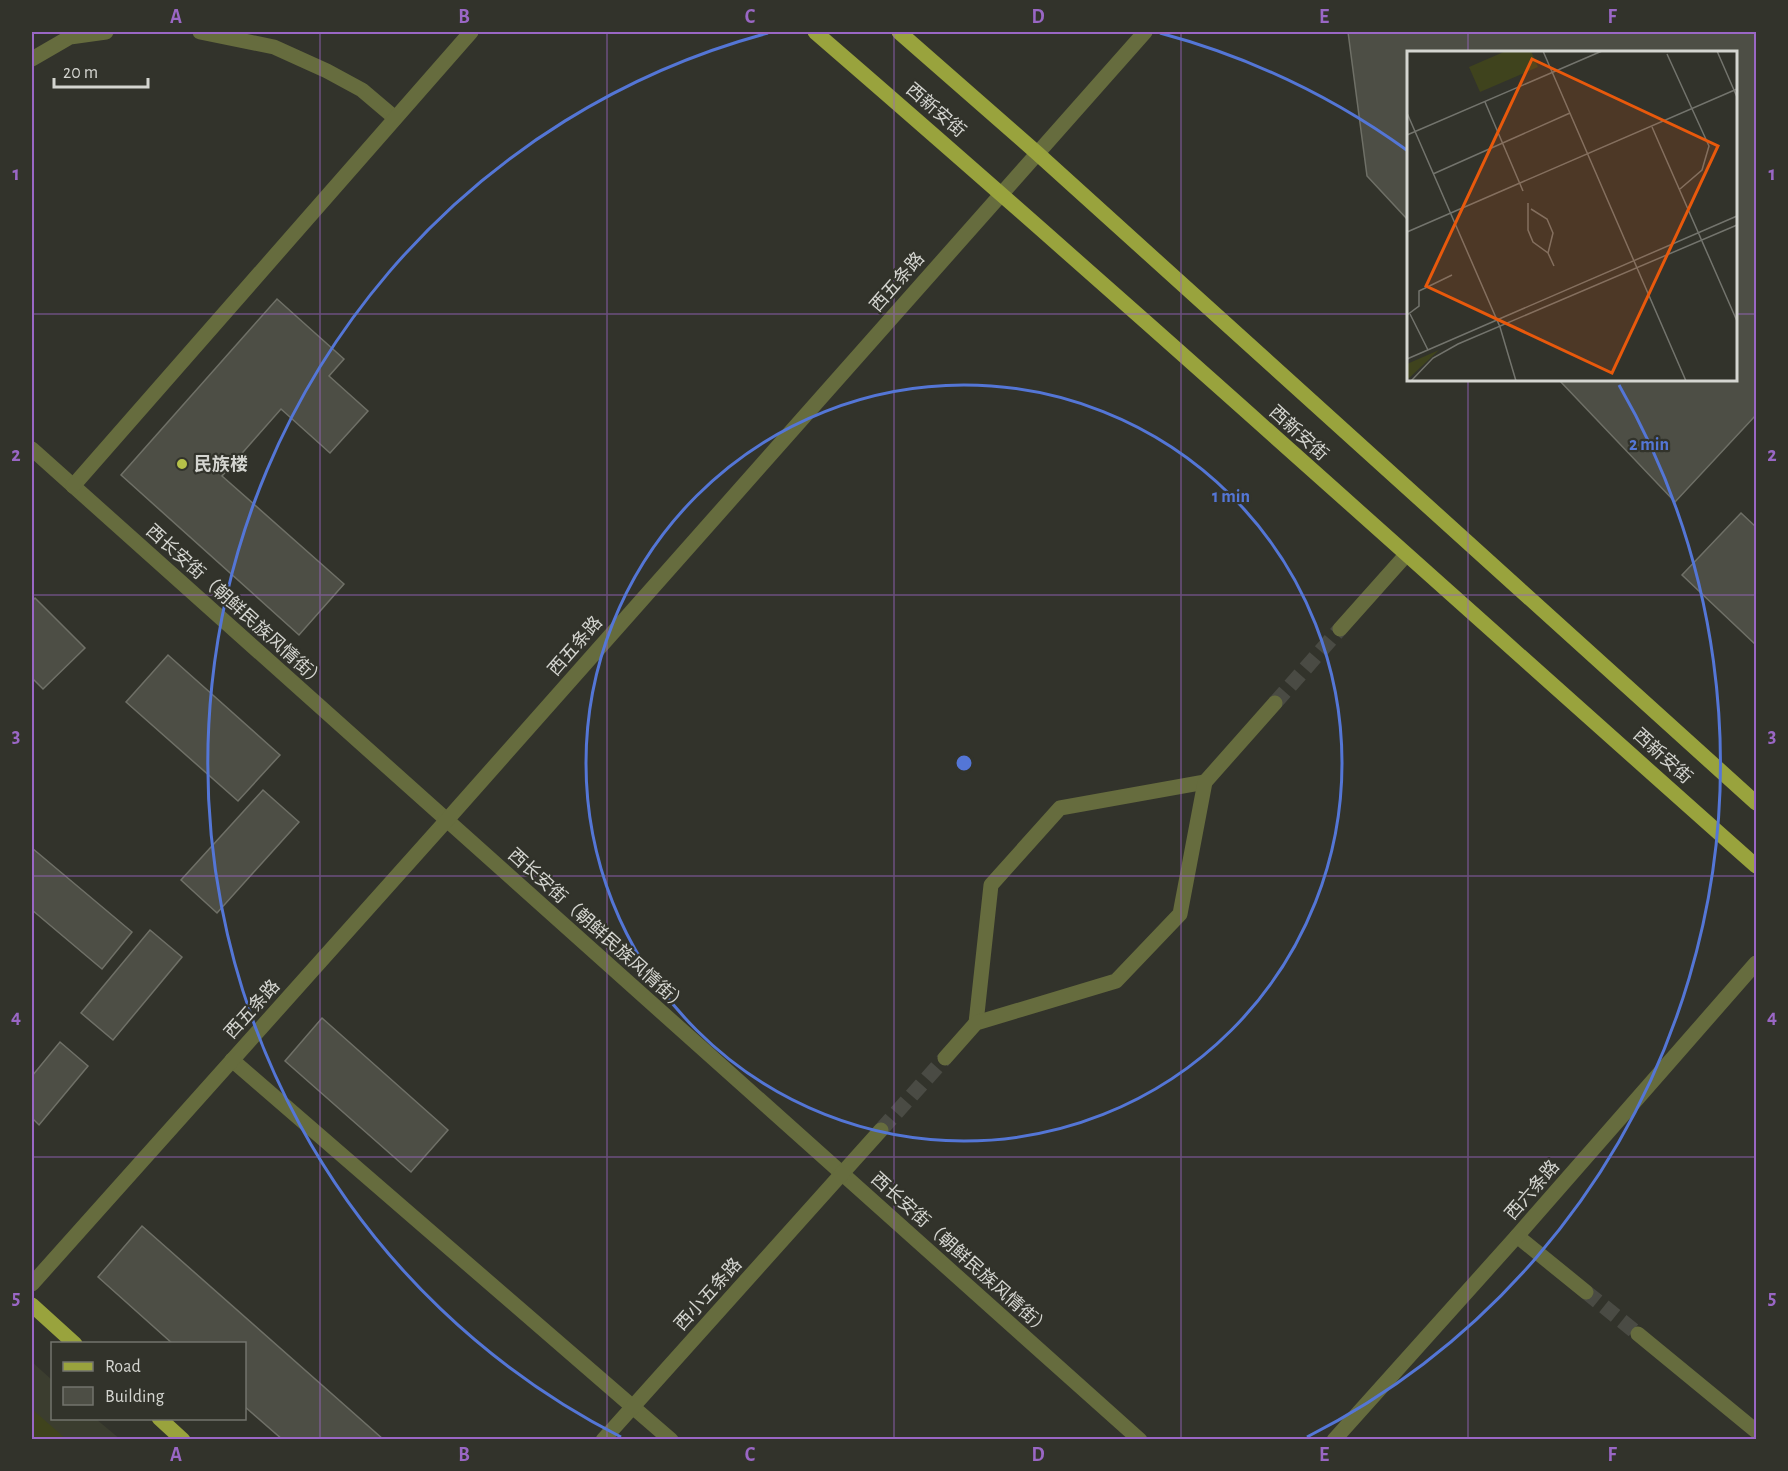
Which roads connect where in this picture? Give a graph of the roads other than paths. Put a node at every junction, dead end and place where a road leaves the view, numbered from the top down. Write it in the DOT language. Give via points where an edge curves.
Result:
graph roads {
  1 [pos="106,32"];
  2 [pos="200,32"];
  3 [pos="471,32"];
  4 [pos="815,32"];
  5 [pos="899,32"];
  6 [pos="1145,32"];
  7 [pos="32,59"];
  8 [pos="395,118"];
  9 [pos="1037,153"];
  10 [pos="1002,193"];
  11 [pos="32,449"];
  12 [pos="73,486"];
  13 [pos="1406,555"];
  14 [pos="1340,629"];
  15 [pos="1275,703"];
  16 [pos="1205,782"];
  17 [pos="1756,803"];
  18 [pos="447,821"];
  19 [pos="1756,866"];
  20 [pos="1756,963"];
  21 [pos="976,1023"];
  22 [pos="945,1058"];
  23 [pos="232,1060"];
  24 [pos="881,1130"];
  25 [pos="843,1174"];
  26 [pos="1517,1236"];
  27 [pos="32,1284"];
  28 [pos="1586,1292"];
  29 [pos="32,1305"];
  30 [pos="1638,1334"];
  31 [pos="73,1342"];
  32 [pos="633,1406"];
  33 [pos="160,1420"];
  34 [pos="1756,1431"];
  35 [pos="183,1440"];
  36 [pos="603,1440"];
  37 [pos="672,1440"];
  38 [pos="1140,1440"];
  39 [pos="1334,1440"];
  1 -- 7 [label="street" via="70,37"];
  2 -- 8 [label="street" via="274,46 362,90"];
  3 -- 8 [label="street"];
  4 -- 10 [label="main road, 西新安街"];
  5 -- 9 [label="main road, 西新安街"];
  6 -- 9 [label="street, 西五条路"];
  8 -- 12 [label="street"];
  9 -- 10 [label="street, 西五条路"];
  9 -- 17 [label="main road, 西新安街"];
  10 -- 13 [label="main road, 西新安街"];
  10 -- 18 [label="street, 西五条路"];
  11 -- 12 [label="street, 西长安街（朝鲜民族风情街）"];
  12 -- 18 [label="street, 西长安街（朝鲜民族风情街）"];
  13 -- 14 [label="street"];
  13 -- 19 [label="main road, 西新安街"];
  15 -- 16 [label="street"];
  16 -- 21 [label="street" via="1180,914 1116,981"];
  16 -- 21 [label="street" via="1060,808 991,885"];
  18 -- 23 [label="street, 西五条路"];
  18 -- 25 [label="street, 西长安街（朝鲜民族风情街）"];
  20 -- 26 [label="street, 西六条路"];
  21 -- 22 [label="street"];
  23 -- 27 [label="street, 西五条路"];
  23 -- 32 [label="street"];
  24 -- 25 [label="street, 西小五条路"];
  25 -- 32 [label="street, 西小五条路"];
  25 -- 38 [label="street, 西长安街（朝鲜民族风情街）"];
  26 -- 28 [label="street"];
  26 -- 39 [label="street, 西六条路"];
  29 -- 31 [label="main road"];
  30 -- 34 [label="street"];
  32 -- 36 [label="street, 西小五条路"];
  32 -- 37 [label="street"];
  33 -- 35 [label="main road"];
}
